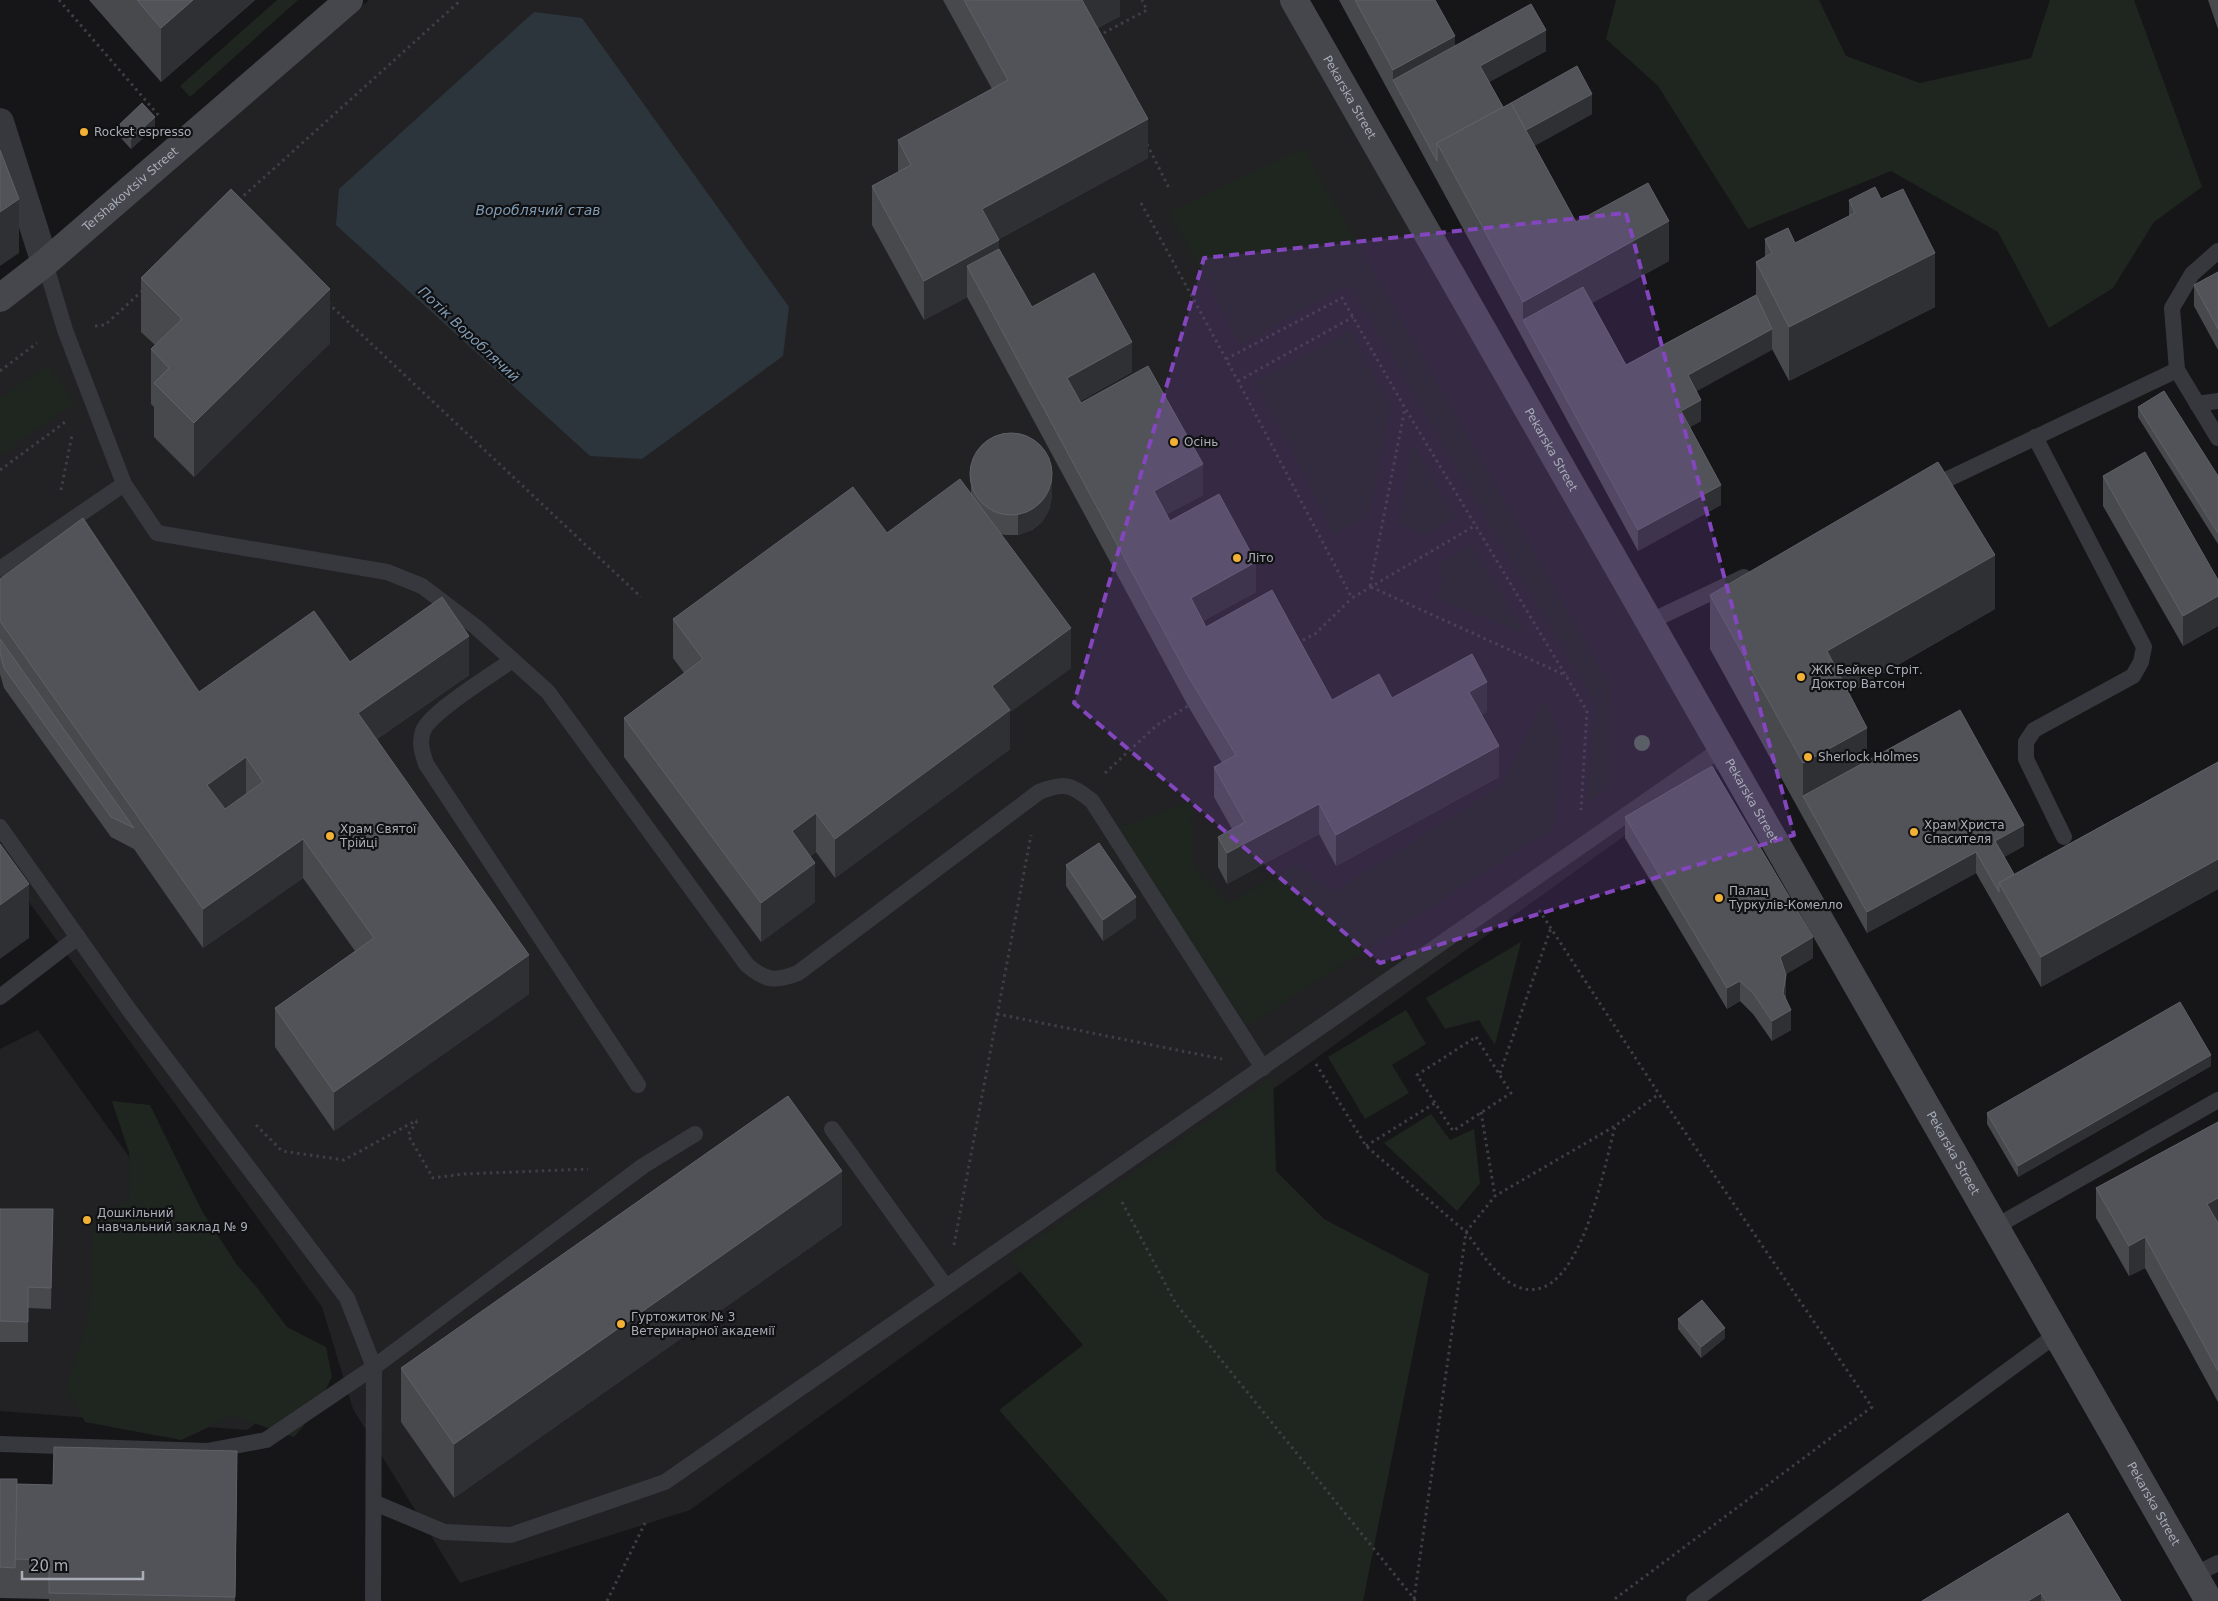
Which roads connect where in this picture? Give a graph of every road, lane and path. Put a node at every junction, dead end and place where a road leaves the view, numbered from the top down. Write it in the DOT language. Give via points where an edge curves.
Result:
graph roads {
  1 [pos="59,0"];
  2 [pos="348,0"];
  3 [pos="461,0"];
  4 [pos="1142,0"];
  5 [pos="1294,0"];
  6 [pos="1093,39"];
  7 [pos="161,118"];
  8 [pos="0,122"];
  9 [pos="1142,136"];
  10 [pos="1169,188"];
  11 [pos="1141,203"];
  12 [pos="232,206"];
  13 [pos="2218,251"];
  14 [pos="45,262"];
  15 [pos="147,286"];
  16 [pos="0,298"];
  17 [pos="327,302"];
  18 [pos="1353,317"];
  19 [pos="65,330"];
  20 [pos="1226,359"];
  21 [pos="2177,370"];
  22 [pos="0,371"];
  23 [pos="1238,381"];
  24 [pos="2218,401"];
  25 [pos="92,403"];
  26 [pos="2197,404"];
  27 [pos="1405,408"];
  28 [pos="76,414"];
  29 [pos="2035,437"];
  30 [pos="2218,438"];
  31 [pos="0,470"];
  32 [pos="124,484"];
  33 [pos="1912,497"];
  34 [pos="1476,525"];
  35 [pos="52,533"];
  36 [pos="0,569"];
  37 [pos="1761,569"];
  38 [pos="1370,586"];
  39 [pos="641,597"];
  40 [pos="1352,598"];
  41 [pos="1648,622"];
  42 [pos="1294,645"];
  43 [pos="511,660"];
  44 [pos="1567,676"];
  45 [pos="1188,706"];
  46 [pos="1722,749"];
  47 [pos="1039,792"];
  48 [pos="1082,793"];
  49 [pos="0,826"];
  50 [pos="2064,837"];
  51 [pos="1579,848"];
  52 [pos="1524,887"];
  53 [pos="1551,928"];
  54 [pos="78,937"];
  55 [pos="0,997"];
  56 [pos="997,1014"];
  57 [pos="1302,1040"];
  58 [pos="1263,1068"];
  59 [pos="1500,1074"];
  60 [pos="638,1085"];
  61 [pos="1659,1094"];
  62 [pos="2218,1100"];
  63 [pos="1435,1103"];
  64 [pos="1481,1112"];
  65 [pos="255,1124"];
  66 [pos="1615,1126"];
  67 [pos="832,1129"];
  68 [pos="694,1134"];
  69 [pos="1366,1146"];
  70 [pos="589,1169"];
  71 [pos="1107,1175"];
  72 [pos="1495,1196"];
  73 [pos="1995,1227"];
  74 [pos="1466,1232"];
  75 [pos="946,1287"];
  76 [pos="2056,1335"];
  77 [pos="374,1367"];
  78 [pos="0,1444"];
  79 [pos="665,1482"];
  80 [pos="375,1503"];
  81 [pos="2218,1563"];
  82 [pos="2194,1575"];
  83 [pos="1415,1600"];
  84 [pos="373,1601"];
  85 [pos="607,1601"];
  86 [pos="1612,1601"];
  87 [pos="1694,1601"];
  88 [pos="2209,1601"];
  1 -- 7 [label="path"];
  2 -- 14 [label="street, Tershakovtsiv Street"];
  3 -- 12 [label="path"];
  4 -- 6 [label="path" via="1147,10"];
  5 -- 41 [label="street, Pekarska Street"];
  8 -- 14 [label="street"];
  9 -- 10 [label="path"];
  11 -- 20 [label="path"];
  13 -- 21 [label="lane" via="2192,274 2172,308"];
  14 -- 16 [label="street, Tershakovtsiv Street"];
  14 -- 19 [label="lane"];
  15 -- 19 [label="path" via="105,325"];
  17 -- 39 [label="path"];
  18 -- 20 [label="path" via="1342,298"];
  18 -- 23 [label="path"];
  18 -- 27 [label="path"];
  19 -- 22 [label="path" via="46,337"];
  19 -- 25 [label="lane"];
  20 -- 23 [label="path"];
  21 -- 26 [label="lane"];
  21 -- 29 [label="lane"];
  23 -- 40 [label="path"];
  24 -- 26 [label="lane"];
  25 -- 28 [label="path"];
  25 -- 32 [label="lane"];
  26 -- 30 [label="lane"];
  27 -- 34 [label="path"];
  27 -- 38 [label="path"];
  28 -- 31 [label="path"];
  28 -- 35 [label="path"];
  29 -- 33 [label="lane"];
  29 -- 50 [label="lane" via="2144,647 2141,662 2133,676 2034,730 2026,742 2026,759"];
  32 -- 35 [label="lane"];
  32 -- 43 [label="lane" via="158,532 388,572 422,586"];
  34 -- 38 [label="path"];
  34 -- 44 [label="path"];
  35 -- 36 [label="lane"];
  37 -- 41 [label="lane"];
  38 -- 40 [label="path"];
  38 -- 44 [label="path"];
  40 -- 42 [label="path" via="1315,634"];
  41 -- 46 [label="street, Pekarska Street"];
  43 -- 47 [label="lane" via="548,692 747,965 762,977 781,980 798,973"];
  43 -- 60 [label="lane" via="435,715 424,729 420,747 426,764"];
  44 -- 51 [label="path" via="1587,711"];
  45 -- 48 [label="path" via="1157,725"];
  46 -- 51 [label="lane"];
  46 -- 73 [label="street, Pekarska Street"];
  47 -- 48 [label="lane" via="1057,784 1076,788"];
  47 -- 56 [label="path"];
  48 -- 58 [label="lane" via="1092,801"];
  49 -- 54 [label="lane"];
  51 -- 52 [label="lane"];
  52 -- 53 [label="path"];
  52 -- 57 [label="lane"];
  53 -- 59 [label="path"];
  53 -- 61 [label="path"];
  54 -- 55 [label="lane"];
  54 -- 77 [label="lane" via="130,1011 347,1298"];
  56 -- 58 [label="path"];
  56 -- 75 [label="path"];
  57 -- 58 [label="lane"];
  57 -- 69 [label="path"];
  58 -- 71 [label="lane"];
  59 -- 63 [label="path" via="1476,1037 1417,1075"];
  59 -- 64 [label="path" via="1511,1094"];
  61 -- 66 [label="path"];
  61 -- 86 [label="path" via="1872,1407"];
  62 -- 73 [label="lane"];
  63 -- 64 [label="path" via="1452,1131"];
  63 -- 69 [label="path"];
  64 -- 72 [label="path"];
  65 -- 70 [label="path" via="282,1151 344,1160 417,1120 408,1135 433,1178"];
  66 -- 72 [label="path"];
  66 -- 74 [label="path" via="1586,1233 1562,1274 1547,1286 1532,1289 1513,1284 1497,1271"];
  67 -- 75 [label="lane"];
  68 -- 77 [label="lane" via="643,1166"];
  69 -- 74 [label="path"];
  71 -- 75 [label="lane"];
  71 -- 83 [label="path" via="1176,1304"];
  72 -- 74 [label="path"];
  73 -- 76 [label="street, Pekarska Street"];
  74 -- 83 [label="path"];
  75 -- 79 [label="lane"];
  76 -- 82 [label="street, Pekarska Street"];
  76 -- 87 [label="lane"];
  77 -- 78 [label="lane" via="266,1440 206,1451"];
  77 -- 80 [label="lane"];
  79 -- 80 [label="lane" via="511,1535 444,1532"];
  79 -- 85 [label="path"];
  80 -- 84 [label="lane"];
  81 -- 82 [label="lane"];
  82 -- 88 [label="street, Pekarska Street"];
}
